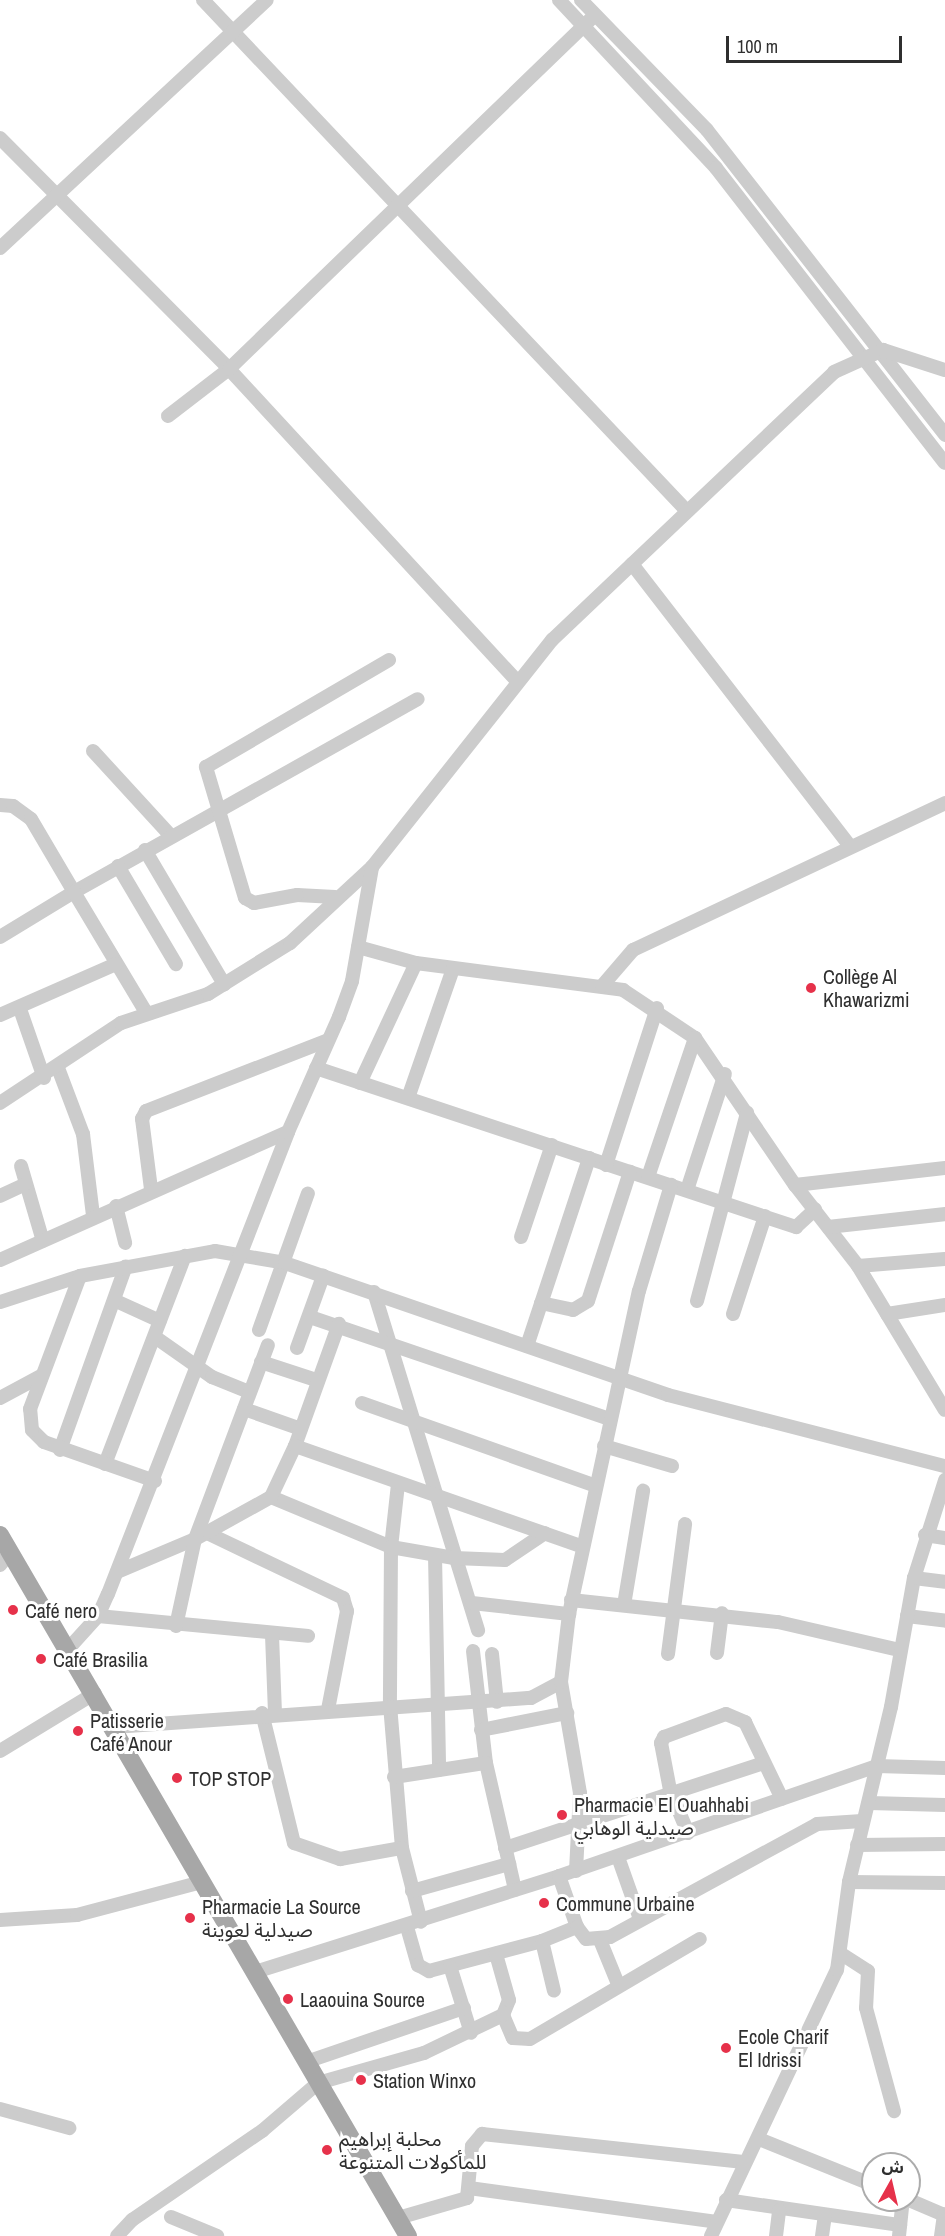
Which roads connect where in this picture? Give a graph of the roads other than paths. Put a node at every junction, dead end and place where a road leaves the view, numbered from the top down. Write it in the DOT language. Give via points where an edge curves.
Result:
graph roads {
  1 [pos="203,0"];
  2 [pos="267,0"];
  3 [pos="559,0"];
  4 [pos="581,0"];
  5 [pos="595,15"];
  6 [pos="583,26"];
  7 [pos="234,33"];
  8 [pos="0,138"];
  9 [pos="58,195"];
  10 [pos="401,207"];
  11 [pos="0,248"];
  12 [pos="883,350"];
  13 [pos="863,355"];
  14 [pos="230,369"];
  15 [pos="945,370"];
  16 [pos="168,416"];
  17 [pos="945,435"];
  18 [pos="945,463"];
  19 [pos="685,509"];
  20 [pos="632,564"];
  21 [pos="389,660"];
  22 [pos="516,680"];
  23 [pos="418,699"];
  24 [pos="93,751"];
  25 [pos="945,803"];
  26 [pos="0,805"];
  27 [pos="216,812"];
  28 [pos="170,835"];
  29 [pos="850,846"];
  30 [pos="145,850"];
  31 [pos="118,866"];
  32 [pos="372,867"];
  33 [pos="74,892"];
  34 [pos="335,897"];
  35 [pos="0,937"];
  36 [pos="358,947"];
  37 [pos="416,963"];
  38 [pos="116,964"];
  39 [pos="176,964"];
  40 [pos="453,969"];
  41 [pos="224,984"];
  42 [pos="602,986"];
  43 [pos="657,1008"];
  44 [pos="20,1009"];
  45 [pos="147,1014"];
  46 [pos="0,1015"];
  47 [pos="695,1038"];
  48 [pos="328,1040"];
  49 [pos="58,1068"];
  50 [pos="316,1068"];
  51 [pos="725,1074"];
  52 [pos="44,1078"];
  53 [pos="360,1083"];
  54 [pos="408,1098"];
  55 [pos="0,1103"];
  56 [pos="747,1113"];
  57 [pos="288,1132"];
  58 [pos="552,1145"];
  59 [pos="589,1158"];
  60 [pos="606,1164"];
  61 [pos="21,1166"];
  62 [pos="945,1168"];
  63 [pos="630,1172"];
  64 [pos="648,1177"];
  65 [pos="24,1185"];
  66 [pos="671,1185"];
  67 [pos="795,1185"];
  68 [pos="151,1189"];
  69 [pos="687,1190"];
  70 [pos="308,1193"];
  71 [pos="0,1196"];
  72 [pos="726,1204"];
  73 [pos="116,1206"];
  74 [pos="814,1209"];
  75 [pos="945,1214"];
  76 [pos="93,1216"];
  77 [pos="765,1216"];
  78 [pos="828,1227"];
  79 [pos="521,1237"];
  80 [pos="43,1241"];
  81 [pos="125,1243"];
  82 [pos="241,1253"];
  83 [pos="185,1256"];
  84 [pos="945,1258"];
  85 [pos="0,1260"];
  86 [pos="285,1263"];
  87 [pos="126,1266"];
  88 [pos="858,1266"];
  89 [pos="80,1276"];
  90 [pos="323,1276"];
  91 [pos="374,1292"];
  92 [pos="116,1301"];
  93 [pos="697,1301"];
  94 [pos="0,1302"];
  95 [pos="541,1304"];
  96 [pos="945,1305"];
  97 [pos="733,1314"];
  98 [pos="886,1314"];
  99 [pos="310,1317"];
  100 [pos="160,1321"];
  101 [pos="339,1324"];
  102 [pos="259,1330"];
  103 [pos="154,1337"];
  104 [pos="389,1341"];
  105 [pos="268,1345"];
  106 [pos="527,1346"];
  107 [pos="297,1348"];
  108 [pos="261,1362"];
  109 [pos="196,1365"];
  110 [pos="41,1376"];
  111 [pos="619,1378"];
  112 [pos="316,1380"];
  113 [pos="249,1392"];
  114 [pos="0,1398"];
  115 [pos="362,1403"];
  116 [pos="244,1408"];
  117 [pos="945,1410"];
  118 [pos="609,1419"];
  119 [pos="419,1424"];
  120 [pos="301,1429"];
  121 [pos="296,1446"];
  122 [pos="604,1446"];
  123 [pos="60,1450"];
  124 [pos="105,1464"];
  125 [pos="672,1466"];
  126 [pos="945,1466"];
  127 [pos="945,1480"];
  128 [pos="154,1481"];
  129 [pos="398,1484"];
  130 [pos="596,1486"];
  131 [pos="643,1491"];
  132 [pos="271,1497"];
  133 [pos="439,1498"];
  134 [pos="685,1524"];
  135 [pos="545,1533"];
  136 [pos="0,1535"];
  137 [pos="926,1535"];
  138 [pos="201,1536"];
  139 [pos="945,1538"];
  140 [pos="391,1546"];
  141 [pos="581,1546"];
  142 [pos="435,1554"];
  143 [pos="454,1558"];
  144 [pos="5,1559"];
  145 [pos="117,1572"];
  146 [pos="914,1578"];
  147 [pos="945,1582"];
  148 [pos="572,1600"];
  149 [pos="472,1604"];
  150 [pos="624,1605"];
  151 [pos="674,1609"];
  152 [pos="722,1613"];
  153 [pos="569,1614"];
  154 [pos="98,1616"];
  155 [pos="908,1616"];
  156 [pos="945,1621"];
  157 [pos="176,1626"];
  158 [pos="478,1630"];
  159 [pos="273,1635"];
  160 [pos="308,1636"];
  161 [pos="69,1648"];
  162 [pos="899,1650"];
  163 [pos="473,1651"];
  164 [pos="668,1653"];
  165 [pos="717,1653"];
  166 [pos="492,1654"];
  167 [pos="561,1682"];
  168 [pos="95,1693"];
  169 [pos="437,1702"];
  170 [pos="478,1702"];
  171 [pos="497,1702"];
  172 [pos="390,1705"];
  173 [pos="328,1710"];
  174 [pos="268,1713"];
  175 [pos="567,1713"];
  176 [pos="114,1727"];
  177 [pos="482,1730"];
  178 [pos="0,1751"];
  179 [pos="486,1762"];
  180 [pos="763,1763"];
  181 [pos="877,1766"];
  182 [pos="945,1768"];
  183 [pos="439,1770"];
  184 [pos="394,1777"];
  185 [pos="670,1790"];
  186 [pos="782,1799"];
  187 [pos="868,1803"];
  188 [pos="945,1805"];
  189 [pos="862,1821"];
  190 [pos="578,1824"];
  191 [pos="688,1833"];
  192 [pos="945,1844"];
  193 [pos="857,1845"];
  194 [pos="402,1848"];
  195 [pos="505,1848"];
  196 [pos="618,1857"];
  197 [pos="509,1863"];
  198 [pos="576,1871"];
  199 [pos="559,1876"];
  200 [pos="202,1882"];
  201 [pos="849,1882"];
  202 [pos="945,1883"];
  203 [pos="515,1890"];
  204 [pos="412,1891"];
  205 [pos="639,1919"];
  206 [pos="0,1920"];
  207 [pos="421,1922"];
  208 [pos="406,1927"];
  209 [pos="578,1927"];
  210 [pos="700,1939"];
  211 [pos="600,1940"];
  212 [pos="542,1941"];
  213 [pos="840,1953"];
  214 [pos="496,1954"];
  215 [pos="450,1966"];
  216 [pos="255,1972"];
  217 [pos="618,1984"];
  218 [pos="554,1991"];
  219 [pos="464,2008"];
  220 [pos="503,2015"];
  221 [pos="471,2033"];
  222 [pos="306,2062"];
  223 [pos="318,2083"];
  224 [pos="0,2109"];
  225 [pos="894,2110"];
  226 [pos="69,2128"];
  227 [pos="759,2139"];
  228 [pos="744,2162"];
  229 [pos="861,2180"];
  230 [pos="469,2188"];
  231 [pos="726,2200"];
  232 [pos="921,2205"];
  233 [pos="779,2210"];
  234 [pos="902,2212"];
  235 [pos="825,2214"];
  236 [pos="945,2215"];
  237 [pos="171,2217"];
  238 [pos="398,2218"];
  239 [pos="864,2221"];
  240 [pos="717,2222"];
  241 [pos="900,2230"];
  242 [pos="117,2236"];
  243 [pos="217,2236"];
  244 [pos="408,2236"];
  245 [pos="711,2236"];
  246 [pos="776,2236"];
  247 [pos="822,2236"];
  248 [pos="862,2236"];
  249 [pos="941,2236"];
  1 -- 7 [label="street"];
  2 -- 7 [label="street"];
  3 -- 6 [label="street"];
  4 -- 5 [label="street"];
  5 -- 6 [label="street"];
  5 -- 12 [label="street" via="706,130"];
  6 -- 10 [label="street"];
  6 -- 13 [label="street" via="716,168"];
  7 -- 9 [label="street"];
  7 -- 10 [label="street"];
  8 -- 9 [label="street"];
  9 -- 11 [label="street"];
  9 -- 14 [label="street"];
  10 -- 14 [label="street"];
  10 -- 19 [label="street"];
  12 -- 13 [label="street"];
  12 -- 15 [label="street"];
  12 -- 17 [label="street"];
  13 -- 18 [label="street"];
  13 -- 19 [label="street" via="834,372"];
  14 -- 16 [label="street"];
  14 -- 22 [label="street"];
  19 -- 20 [label="street"];
  20 -- 22 [label="street"];
  20 -- 29 [label="street"];
  21 -- 27 [label="street" via="210,760 204,776"];
  22 -- 32 [label="street" via="449,776"];
  23 -- 27 [label="street"];
  24 -- 28 [label="street"];
  25 -- 29 [label="street"];
  26 -- 33 [label="street" via="13,806 31,819"];
  27 -- 28 [label="street"];
  27 -- 34 [label="street" via="245,898 254,903 307,894"];
  28 -- 30 [label="street"];
  29 -- 42 [label="street" via="633,950"];
  30 -- 31 [label="street"];
  30 -- 41 [label="street"];
  31 -- 33 [label="street"];
  31 -- 39 [label="street"];
  32 -- 34 [label="street"];
  32 -- 36 [label="street"];
  33 -- 35 [label="street"];
  33 -- 38 [label="street"];
  34 -- 41 [label="street" via="272,957"];
  36 -- 37 [label="street"];
  36 -- 48 [label="street" via="352,981"];
  37 -- 40 [label="street"];
  37 -- 53 [label="street"];
  38 -- 44 [label="street"];
  38 -- 45 [label="street"];
  40 -- 42 [label="street"];
  40 -- 54 [label="street"];
  41 -- 45 [label="street"];
  42 -- 43 [label="street"];
  43 -- 47 [label="street"];
  43 -- 60 [label="street"];
  44 -- 46 [label="street"];
  44 -- 52 [label="street"];
  45 -- 49 [label="street" via="121,1023"];
  47 -- 51 [label="street"];
  47 -- 64 [label="street"];
  48 -- 50 [label="street"];
  48 -- 68 [label="street" via="146,1111 142,1119"];
  49 -- 52 [label="street"];
  49 -- 76 [label="street" via="83,1134"];
  50 -- 53 [label="street"];
  50 -- 57 [label="street"];
  51 -- 56 [label="street"];
  51 -- 69 [label="street"];
  52 -- 55 [label="street"];
  53 -- 54 [label="street"];
  54 -- 58 [label="street"];
  56 -- 67 [label="street"];
  56 -- 72 [label="street"];
  57 -- 68 [label="street"];
  57 -- 82 [label="street"];
  58 -- 59 [label="street"];
  58 -- 79 [label="street"];
  59 -- 60 [label="street"];
  59 -- 95 [label="street"];
  60 -- 63 [label="street"];
  61 -- 65 [label="street"];
  62 -- 67 [label="street"];
  63 -- 64 [label="street"];
  63 -- 95 [label="street" via="588,1301 573,1311"];
  64 -- 66 [label="street"];
  65 -- 71 [label="street"];
  65 -- 80 [label="street"];
  66 -- 69 [label="street"];
  66 -- 111 [label="street"];
  67 -- 74 [label="street"];
  68 -- 73 [label="street"];
  69 -- 72 [label="street"];
  70 -- 86 [label="street"];
  72 -- 77 [label="street"];
  72 -- 93 [label="street"];
  73 -- 76 [label="street"];
  73 -- 81 [label="street"];
  74 -- 77 [label="street" via="796,1227"];
  74 -- 78 [label="street"];
  75 -- 78 [label="street"];
  76 -- 80 [label="street"];
  77 -- 97 [label="street"];
  78 -- 88 [label="street"];
  80 -- 85 [label="street"];
  82 -- 83 [label="street"];
  82 -- 86 [label="street"];
  82 -- 109 [label="street"];
  83 -- 87 [label="street"];
  83 -- 100 [label="street"];
  84 -- 88 [label="street"];
  86 -- 90 [label="street"];
  86 -- 102 [label="street"];
  87 -- 89 [label="street"];
  87 -- 92 [label="street"];
  88 -- 98 [label="street"];
  89 -- 94 [label="street"];
  89 -- 110 [label="street"];
  90 -- 91 [label="street"];
  90 -- 99 [label="street"];
  91 -- 104 [label="street"];
  91 -- 106 [label="street"];
  92 -- 100 [label="street"];
  92 -- 123 [label="street"];
  95 -- 106 [label="street"];
  96 -- 98 [label="street"];
  98 -- 117 [label="street"];
  99 -- 101 [label="street"];
  99 -- 107 [label="street"];
  100 -- 103 [label="street"];
  101 -- 104 [label="street"];
  101 -- 112 [label="street"];
  103 -- 109 [label="street"];
  103 -- 124 [label="street"];
  104 -- 118 [label="street"];
  104 -- 119 [label="street"];
  105 -- 108 [label="street"];
  106 -- 111 [label="street"];
  108 -- 112 [label="street"];
  108 -- 113 [label="street"];
  109 -- 113 [label="street"];
  109 -- 128 [label="street"];
  110 -- 114 [label="street"];
  110 -- 123 [label="street" via="30,1422 37,1438"];
  111 -- 118 [label="street"];
  111 -- 126 [label="street" via="736,1415"];
  112 -- 120 [label="street"];
  113 -- 116 [label="street"];
  115 -- 119 [label="street"];
  116 -- 120 [label="street"];
  116 -- 138 [label="street"];
  118 -- 122 [label="street"];
  119 -- 130 [label="street"];
  119 -- 133 [label="street"];
  120 -- 121 [label="street"];
  121 -- 129 [label="street"];
  121 -- 132 [label="street"];
  122 -- 125 [label="street"];
  122 -- 130 [label="street"];
  123 -- 124 [label="street"];
  124 -- 128 [label="street"];
  127 -- 137 [label="street"];
  128 -- 145 [label="street"];
  129 -- 133 [label="street"];
  129 -- 140 [label="street"];
  130 -- 141 [label="street"];
  131 -- 150 [label="street"];
  132 -- 138 [label="street"];
  132 -- 140 [label="street"];
  133 -- 135 [label="street"];
  133 -- 143 [label="street"];
  134 -- 151 [label="street"];
  135 -- 141 [label="street"];
  135 -- 143 [label="street" via="505,1560"];
  136 -- 144 [label="main road"];
  137 -- 139 [label="street"];
  137 -- 146 [label="street"];
  138 -- 145 [label="street"];
  138 -- 157 [label="street"];
  138 -- 173 [label="street" via="343,1598 346,1611"];
  140 -- 142 [label="street"];
  140 -- 172 [label="street"];
  141 -- 148 [label="street"];
  142 -- 143 [label="street"];
  142 -- 169 [label="street"];
  143 -- 149 [label="street"];
  144 -- 161 [label="main road"];
  145 -- 154 [label="street"];
  146 -- 147 [label="street"];
  146 -- 155 [label="street"];
  148 -- 150 [label="street"];
  148 -- 153 [label="street"];
  149 -- 153 [label="street"];
  149 -- 158 [label="street"];
  150 -- 151 [label="street"];
  151 -- 152 [label="street"];
  151 -- 164 [label="street"];
  152 -- 162 [label="street" via="822,1629"];
  152 -- 165 [label="street"];
  153 -- 167 [label="street"];
  154 -- 157 [label="street"];
  154 -- 161 [label="street"];
  155 -- 156 [label="street"];
  155 -- 162 [label="street"];
  157 -- 159 [label="street"];
  159 -- 160 [label="street"];
  159 -- 174 [label="street"];
  161 -- 168 [label="main road"];
  162 -- 181 [label="street"];
  163 -- 170 [label="street"];
  166 -- 171 [label="street"];
  167 -- 171 [label="street" via="541,1696"];
  167 -- 175 [label="street"];
  168 -- 176 [label="main road"];
  168 -- 178 [label="street"];
  169 -- 170 [label="street"];
  169 -- 172 [label="street"];
  169 -- 183 [label="street"];
  170 -- 171 [label="street"];
  170 -- 177 [label="street"];
  172 -- 173 [label="street"];
  172 -- 184 [label="street"];
  173 -- 174 [label="street"];
  174 -- 176 [label="street"];
  174 -- 194 [label="street" via="294,1843 305,1851 340,1859"];
  175 -- 177 [label="street"];
  175 -- 190 [label="street" via="580,1793"];
  176 -- 200 [label="main road"];
  177 -- 179 [label="street"];
  179 -- 183 [label="street"];
  179 -- 195 [label="street"];
  180 -- 185 [label="street"];
  180 -- 185 [label="street" via="745,1722 726,1714 664,1737 660,1750"];
  180 -- 186 [label="street"];
  181 -- 182 [label="street"];
  181 -- 186 [label="street"];
  181 -- 187 [label="street"];
  183 -- 184 [label="street"];
  184 -- 194 [label="street"];
  185 -- 190 [label="street"];
  185 -- 191 [label="street"];
  186 -- 191 [label="street"];
  187 -- 188 [label="street"];
  187 -- 189 [label="street"];
  189 -- 193 [label="street"];
  189 -- 205 [label="street" via="817,1824"];
  190 -- 195 [label="street"];
  190 -- 198 [label="street"];
  191 -- 196 [label="street"];
  192 -- 193 [label="street"];
  193 -- 201 [label="street"];
  194 -- 204 [label="street"];
  195 -- 197 [label="street"];
  196 -- 198 [label="street"];
  196 -- 205 [label="street"];
  197 -- 203 [label="street"];
  197 -- 204 [label="street"];
  198 -- 199 [label="street"];
  199 -- 203 [label="street"];
  199 -- 209 [label="street"];
  200 -- 206 [label="street" via="77,1915"];
  200 -- 216 [label="main road"];
  201 -- 202 [label="street"];
  201 -- 213 [label="street"];
  203 -- 207 [label="street"];
  204 -- 207 [label="street"];
  205 -- 211 [label="street"];
  207 -- 208 [label="street"];
  208 -- 215 [label="street" via="422,1970"];
  208 -- 216 [label="street"];
  209 -- 211 [label="street" via="586,1939"];
  209 -- 212 [label="street"];
  210 -- 217 [label="street"];
  211 -- 217 [label="street"];
  212 -- 214 [label="street"];
  212 -- 218 [label="street"];
  213 -- 225 [label="street" via="868,1971 866,2008"];
  213 -- 227 [label="street" via="825,2001"];
  214 -- 215 [label="street"];
  214 -- 220 [label="street" via="508,2000"];
  215 -- 219 [label="street"];
  216 -- 222 [label="main road"];
  217 -- 220 [label="street" via="530,2038 513,2038"];
  219 -- 221 [label="street"];
  219 -- 222 [label="street"];
  220 -- 221 [label="street"];
  221 -- 223 [label="street"];
  222 -- 223 [label="main road"];
  223 -- 238 [label="main road"];
  223 -- 242 [label="street" via="262,2131 132,2220"];
  224 -- 226 [label="street"];
  227 -- 228 [label="street"];
  227 -- 229 [label="street"];
  228 -- 230 [label="street" via="482,2134 472,2146"];
  228 -- 231 [label="street"];
  230 -- 238 [label="street" via="459,2204"];
  230 -- 240 [label="street"];
  231 -- 233 [label="street"];
  231 -- 240 [label="street"];
  232 -- 236 [label="street"];
  233 -- 235 [label="street"];
  233 -- 246 [label="street"];
  234 -- 241 [label="street"];
  235 -- 239 [label="street"];
  235 -- 247 [label="street"];
  236 -- 249 [label="street"];
  237 -- 243 [label="street"];
  238 -- 244 [label="main road"];
  239 -- 241 [label="street"];
  239 -- 248 [label="street"];
  240 -- 245 [label="street"];
}
